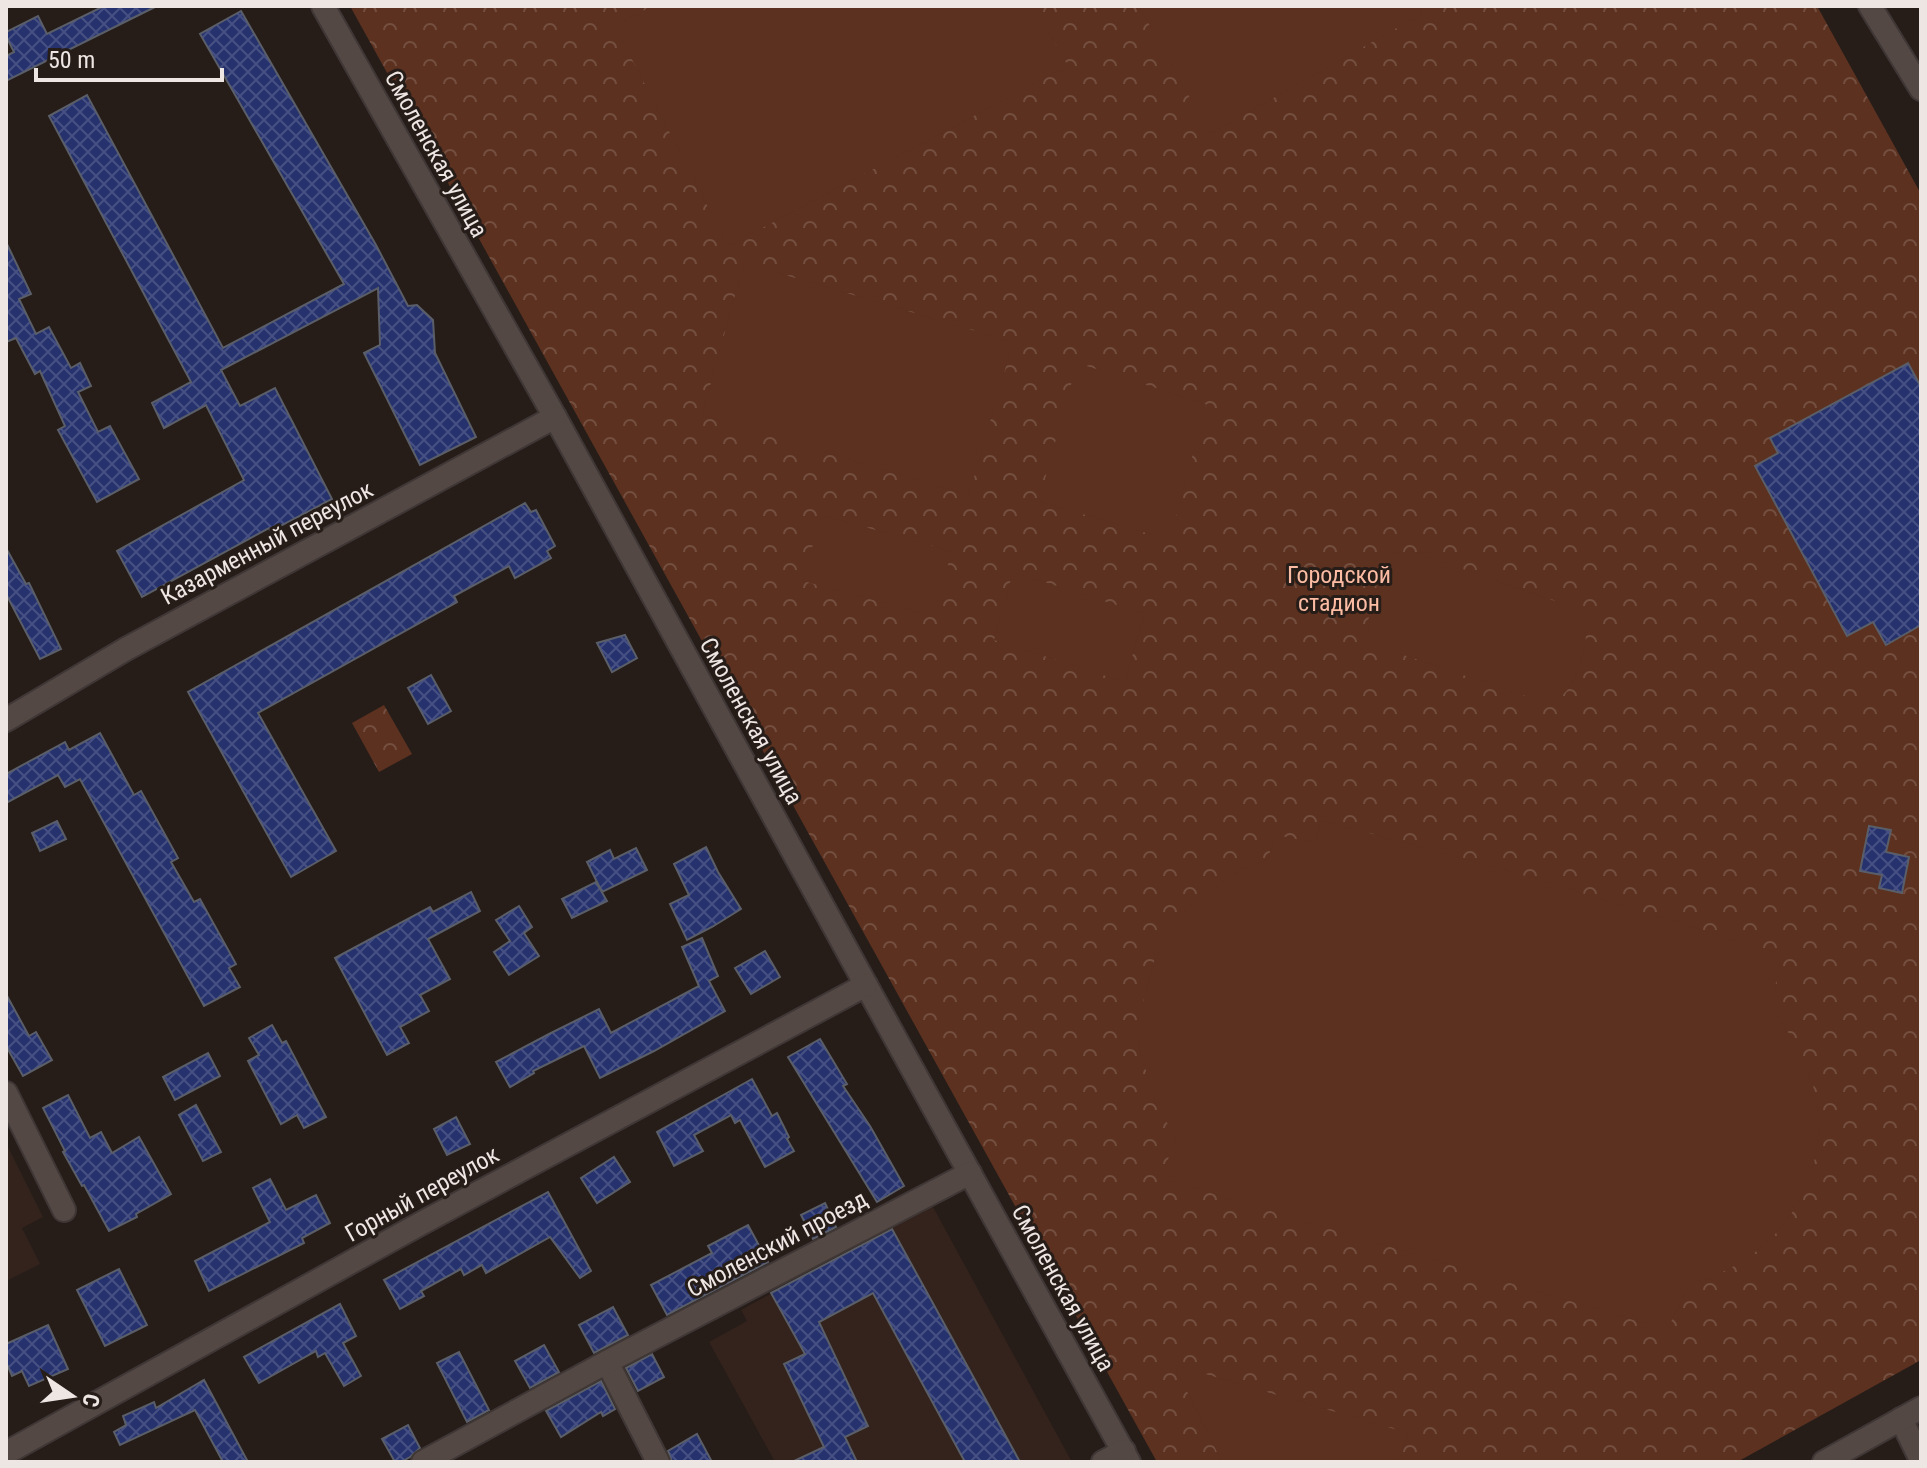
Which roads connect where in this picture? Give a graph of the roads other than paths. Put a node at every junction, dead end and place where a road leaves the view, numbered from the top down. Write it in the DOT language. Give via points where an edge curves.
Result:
graph roads {
  1 [pos="323,6"];
  2 [pos="1870,6"];
  3 [pos="1921,89"];
  4 [pos="555,417"];
  5 [pos="6,720"];
  6 [pos="866,985"];
  7 [pos="6,1093"];
  8 [pos="970,1173"];
  9 [pos="64,1210"];
  10 [pos="607,1362"];
  11 [pos="1921,1408"];
  12 [pos="1901,1419"];
  13 [pos="6,1453"];
  14 [pos="1127,1457"];
  15 [pos="1921,1460"];
  16 [pos="423,1462"];
  17 [pos="658,1462"];
  18 [pos="1103,1462"];
  19 [pos="1824,1462"];
  1 -- 4 [label="street, Смоленская улица"];
  2 -- 3 [label="street"];
  4 -- 5 [label="street, Казарменный переулок" via="139,642"];
  4 -- 6 [label="street, Смоленская улица"];
  6 -- 8 [label="street, Смоленская улица"];
  6 -- 13 [label="street, Горный переулок"];
  7 -- 9 [label="street"];
  8 -- 10 [label="street, Смоленский проезд"];
  8 -- 14 [label="street, Смоленская улица"];
  10 -- 16 [label="street, Смоленский проезд"];
  10 -- 17 [label="street"];
  11 -- 12 [label="street"];
  12 -- 15 [label="street"];
  12 -- 19 [label="street"];
  14 -- 18 [label="street"];
}
